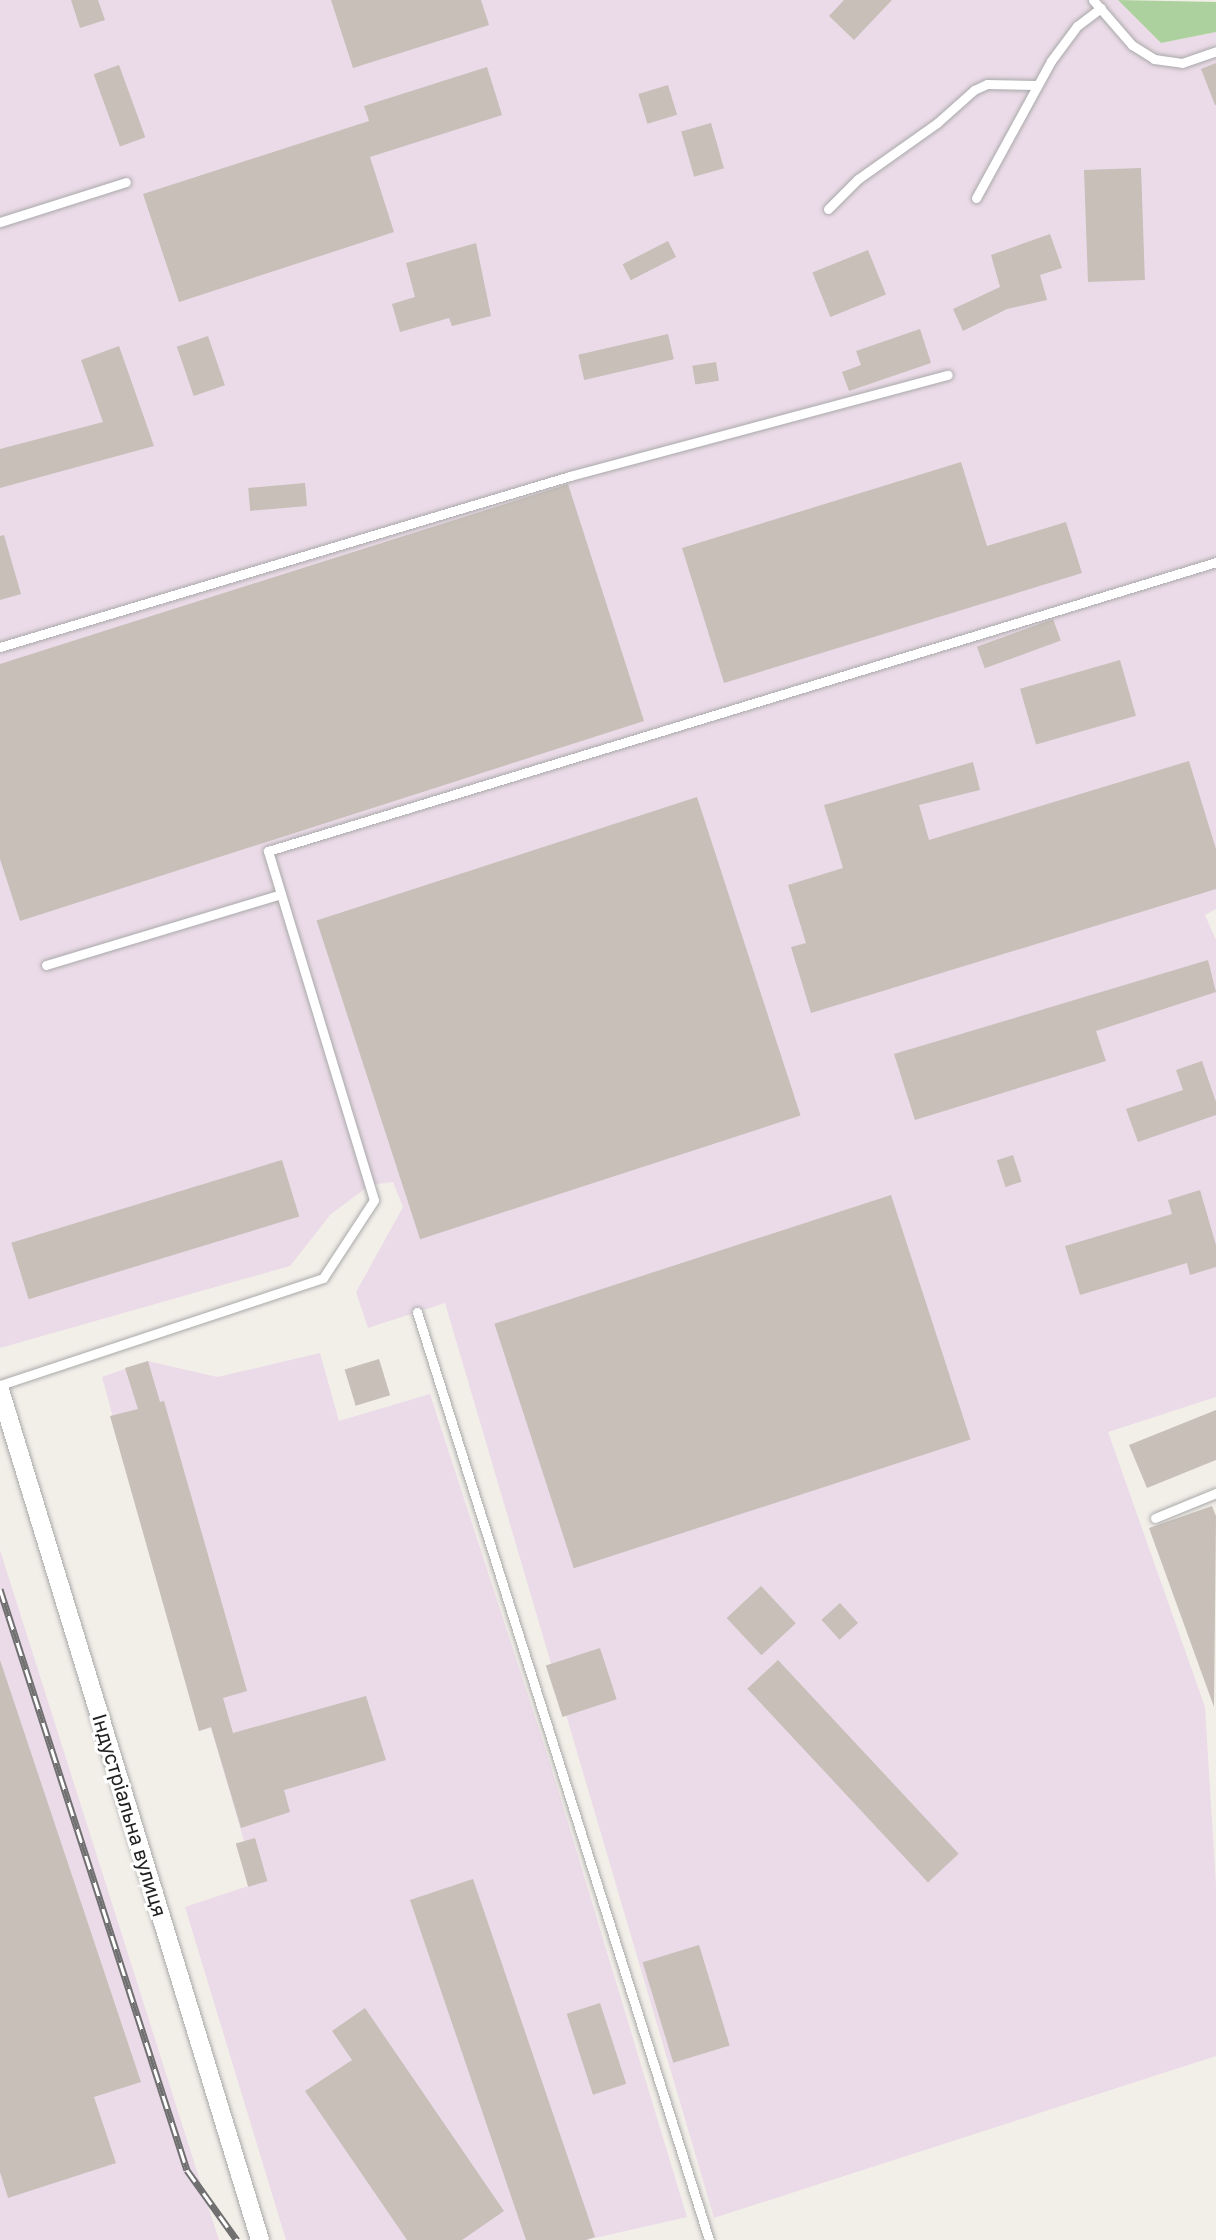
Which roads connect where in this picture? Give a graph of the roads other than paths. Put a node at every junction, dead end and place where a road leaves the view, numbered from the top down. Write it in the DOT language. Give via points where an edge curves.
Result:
graph roads {
  1 [pos="1093,0"];
  2 [pos="1101,8"];
  3 [pos="1216,51"];
  4 [pos="1036,85"];
  5 [pos="126,182"];
  6 [pos="976,198"];
  7 [pos="828,209"];
  8 [pos="0,222"];
  9 [pos="948,375"];
  10 [pos="1216,562"];
  11 [pos="0,647"];
  12 [pos="281,894"];
  13 [pos="46,965"];
  14 [pos="417,1312"];
  15 [pos="0,1384"];
  16 [pos="0,1390"];
  17 [pos="1216,1493"];
  18 [pos="1155,1518"];
  19 [pos="260,2240"];
  20 [pos="709,2240"];
  1 -- 2 [label="lane"];
  2 -- 3 [label="lane" via="1132,45 1154,59 1182,63"];
  2 -- 4 [label="lane" via="1077,26"];
  4 -- 6 [label="lane"];
  4 -- 7 [label="lane" via="987,84 974,90 936,123 858,179"];
  5 -- 8 [label="lane"];
  9 -- 11 [label="lane" via="570,476"];
  10 -- 12 [label="lane" via="268,851"];
  12 -- 13 [label="lane"];
  12 -- 15 [label="lane" via="374,1200 322,1278"];
  14 -- 20 [label="lane"];
  16 -- 19 [label="street, Індустріальна вулиця"];
  17 -- 18 [label="lane"];
}
